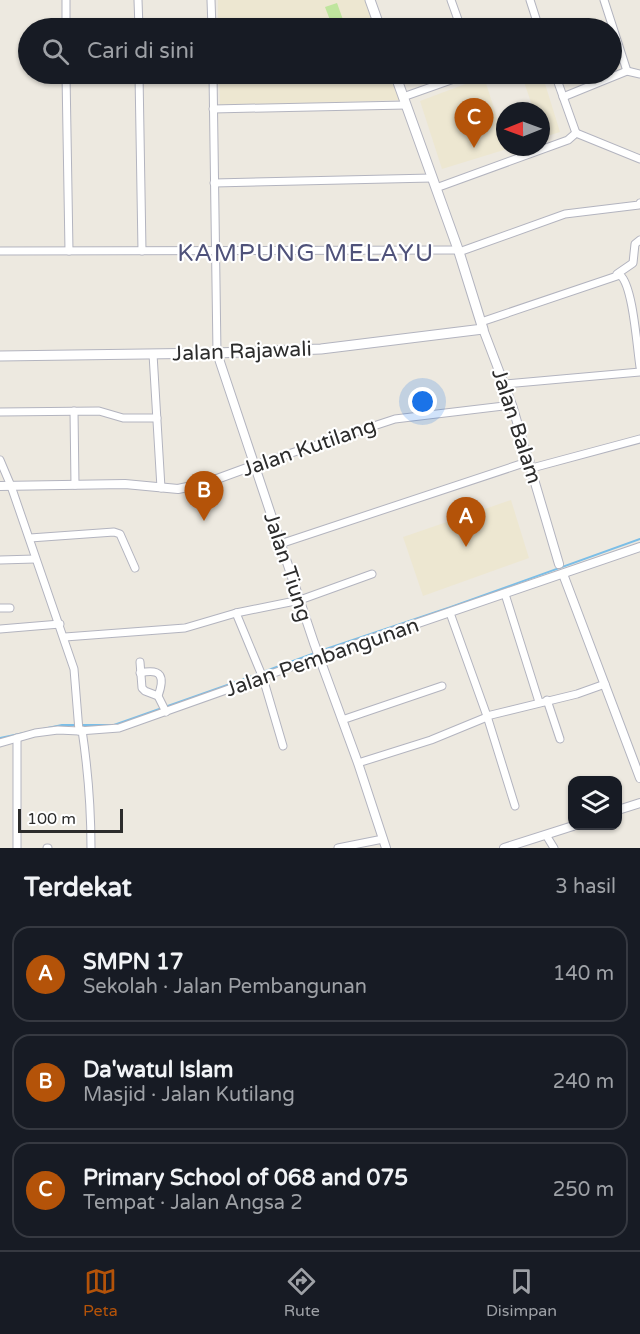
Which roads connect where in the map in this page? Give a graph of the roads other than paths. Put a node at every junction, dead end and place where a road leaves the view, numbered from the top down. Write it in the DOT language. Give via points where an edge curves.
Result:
graph roads {
  1 [pos="66,0"];
  2 [pos="138,0"];
  3 [pos="211,0"];
  4 [pos="370,0"];
  5 [pos="451,0"];
  6 [pos="530,0"];
  7 [pos="604,0"];
  8 [pos="66,18"];
  9 [pos="139,18"];
  10 [pos="212,18"];
  11 [pos="376,18"];
  12 [pos="457,18"];
  13 [pos="536,18"];
  14 [pos="610,18"];
  15 [pos="622,56"];
  16 [pos="627,71"];
  17 [pos="622,73"];
  18 [pos="640,74"];
  19 [pos="66,84"];
  20 [pos="140,84"];
  21 [pos="213,84"];
  22 [pos="399,84"];
  23 [pos="445,84"];
  24 [pos="558,84"];
  25 [pos="595,84"];
  26 [pos="563,97"];
  27 [pos="405,101"];
  28 [pos="213,109"];
  29 [pos="576,132"];
  30 [pos="640,159"];
  31 [pos="432,178"];
  32 [pos="214,183"];
  33 [pos="436,188"];
  34 [pos="640,207"];
  35 [pos="640,240"];
  36 [pos="0,251"];
  37 [pos="69,251"];
  38 [pos="142,251"];
  39 [pos="216,251"];
  40 [pos="458,251"];
  41 [pos="637,263"];
  42 [pos="617,274"];
  43 [pos="482,325"];
  44 [pos="217,353"];
  45 [pos="153,354"];
  46 [pos="0,356"];
  47 [pos="640,367"];
  48 [pos="640,372"];
  49 [pos="504,384"];
  50 [pos="512,405"];
  51 [pos="74,411"];
  52 [pos="0,412"];
  53 [pos="157,418"];
  54 [pos="640,439"];
  55 [pos="0,460"];
  56 [pos="531,464"];
  57 [pos="255,465"];
  58 [pos="75,485"];
  59 [pos="0,486"];
  60 [pos="11,486"];
  61 [pos="161,489"];
  62 [pos="30,538"];
  63 [pos="280,544"];
  64 [pos="640,547"];
  65 [pos="35,559"];
  66 [pos="0,560"];
  67 [pos="135,568"];
  68 [pos="561,570"];
  69 [pos="372,574"];
  70 [pos="505,594"];
  71 [pos="300,600"];
  72 [pos="10,608"];
  73 [pos="0,609"];
  74 [pos="236,613"];
  75 [pos="450,614"];
  76 [pos="60,624"];
  77 [pos="0,629"];
  78 [pos="65,637"];
  79 [pos="319,656"];
  80 [pos="140,662"];
  81 [pos="140,673"];
  82 [pos="262,676"];
  83 [pos="605,684"];
  84 [pos="442,686"];
  85 [pos="543,701"];
  86 [pos="163,704"];
  87 [pos="487,717"];
  88 [pos="342,720"];
  89 [pos="80,730"];
  90 [pos="17,738"];
  91 [pos="560,739"];
  92 [pos="0,743"];
  93 [pos="283,746"];
  94 [pos="358,763"];
  95 [pos="640,778"];
  96 [pos="640,803"];
  97 [pos="514,806"];
  98 [pos="622,809"];
  99 [pos="568,827"];
  100 [pos="546,834"];
  101 [pos="384,844"];
  102 [pos="17,848"];
  103 [pos="91,848"];
  104 [pos="338,848"];
  105 [pos="504,848"];
  106 [pos="554,848"];
  1 -- 8 [label="street"];
  2 -- 9 [label="street"];
  3 -- 10 [label="street"];
  4 -- 11 [label="main road"];
  5 -- 12 [label="street"];
  6 -- 13 [label="street"];
  7 -- 14 [label="street"];
  15 -- 16 [label="street"];
  16 -- 17 [label="street"];
  16 -- 18 [label="street"];
  19 -- 37 [label="street"];
  20 -- 38 [label="street"];
  21 -- 28 [label="street"];
  22 -- 27 [label="main road, Jalan Balam"];
  23 -- 27 [label="street"];
  24 -- 26 [label="street"];
  25 -- 26 [label="street"];
  26 -- 29 [label="street"];
  27 -- 28 [label="street"];
  27 -- 31 [label="main road, Jalan Balam"];
  28 -- 32 [label="street"];
  29 -- 30 [label="street"];
  29 -- 33 [label="street" via="568,141"];
  31 -- 32 [label="street"];
  31 -- 33 [label="main road, Jalan Balam"];
  32 -- 39 [label="street"];
  33 -- 40 [label="main road, Jalan Balam"];
  34 -- 40 [label="street" via="565,214"];
  35 -- 41 [label="street" via="635,244"];
  36 -- 37 [label="street"];
  37 -- 38 [label="street"];
  38 -- 39 [label="street"];
  39 -- 40 [label="street"];
  39 -- 44 [label="street"];
  40 -- 43 [label="main road, Jalan Balam"];
  41 -- 42 [label="street"];
  42 -- 43 [label="street"];
  42 -- 47 [label="street" via="625,279 629,291"];
  43 -- 44 [label="main road, Jalan Rajawali" via="321,349"];
  43 -- 49 [label="street, Jalan Balam"];
  44 -- 45 [label="main road, Jalan Rajawali"];
  44 -- 57 [label="street, Jalan Tiung"];
  45 -- 46 [label="main road, Jalan Rajawali"];
  45 -- 53 [label="street"];
  48 -- 49 [label="street"];
  49 -- 50 [label="street, Jalan Balam"];
  50 -- 56 [label="street, Jalan Balam"];
  50 -- 57 [label="street, Jalan Kutilang" via="395,419"];
  51 -- 52 [label="street"];
  51 -- 53 [label="street"];
  51 -- 58 [label="street"];
  53 -- 61 [label="street"];
  54 -- 56 [label="street"];
  55 -- 60 [label="street"];
  56 -- 63 [label="street"];
  56 -- 68 [label="street, Jalan Balam"];
  57 -- 61 [label="street, Jalan Kutilang" via="206,483"];
  57 -- 63 [label="street, Jalan Tiung"];
  58 -- 60 [label="street, Jalan Kutilang"];
  58 -- 61 [label="street, Jalan Kutilang" via="125,484"];
  59 -- 60 [label="street, Jalan Kutilang"];
  60 -- 62 [label="street"];
  62 -- 65 [label="street"];
  62 -- 67 [label="street" via="114,532 120,534"];
  63 -- 71 [label="street, Jalan Tiung"];
  64 -- 68 [label="street, Jalan Pembangunan"];
  65 -- 66 [label="street"];
  65 -- 76 [label="street"];
  68 -- 70 [label="street, Jalan Pembangunan"];
  68 -- 83 [label="street, Jalan Balam"];
  69 -- 71 [label="street"];
  70 -- 75 [label="street, Jalan Pembangunan"];
  70 -- 85 [label="street"];
  71 -- 74 [label="street"];
  71 -- 79 [label="street, Jalan Tiung"];
  72 -- 73 [label="street"];
  74 -- 78 [label="street" via="185,628"];
  74 -- 82 [label="street, Jalan Pembangunan"];
  75 -- 79 [label="street, Jalan Pembangunan"];
  75 -- 87 [label="street"];
  76 -- 77 [label="street"];
  76 -- 78 [label="street"];
  78 -- 89 [label="street" via="74,669"];
  79 -- 82 [label="street, Jalan Pembangunan"];
  79 -- 88 [label="street, Jalan Tiung"];
  80 -- 81 [label="street"];
  81 -- 86 [label="street" via="142,688"];
  81 -- 86 [label="street" via="155,672 160,676"];
  82 -- 86 [label="street, Jalan Pembangunan"];
  82 -- 93 [label="street, Jalan Pembangunan"];
  83 -- 85 [label="street"];
  83 -- 95 [label="street, Jalan Balam"];
  84 -- 88 [label="street"];
  85 -- 87 [label="street"];
  85 -- 91 [label="street"];
  86 -- 89 [label="street, Jalan Pembangunan" via="113,730"];
  87 -- 94 [label="street"];
  87 -- 97 [label="street"];
  88 -- 94 [label="street, Jalan Tiung"];
  89 -- 90 [label="street, Jalan Pembangunan"];
  89 -- 103 [label="street" via="88,768"];
  90 -- 92 [label="street, Jalan Pembangunan"];
  90 -- 102 [label="street"];
  94 -- 101 [label="street, Jalan Tiung"];
  96 -- 98 [label="street"];
  99 -- 100 [label="street"];
  100 -- 105 [label="street"];
  100 -- 106 [label="street"];
  101 -- 104 [label="street"];
}
